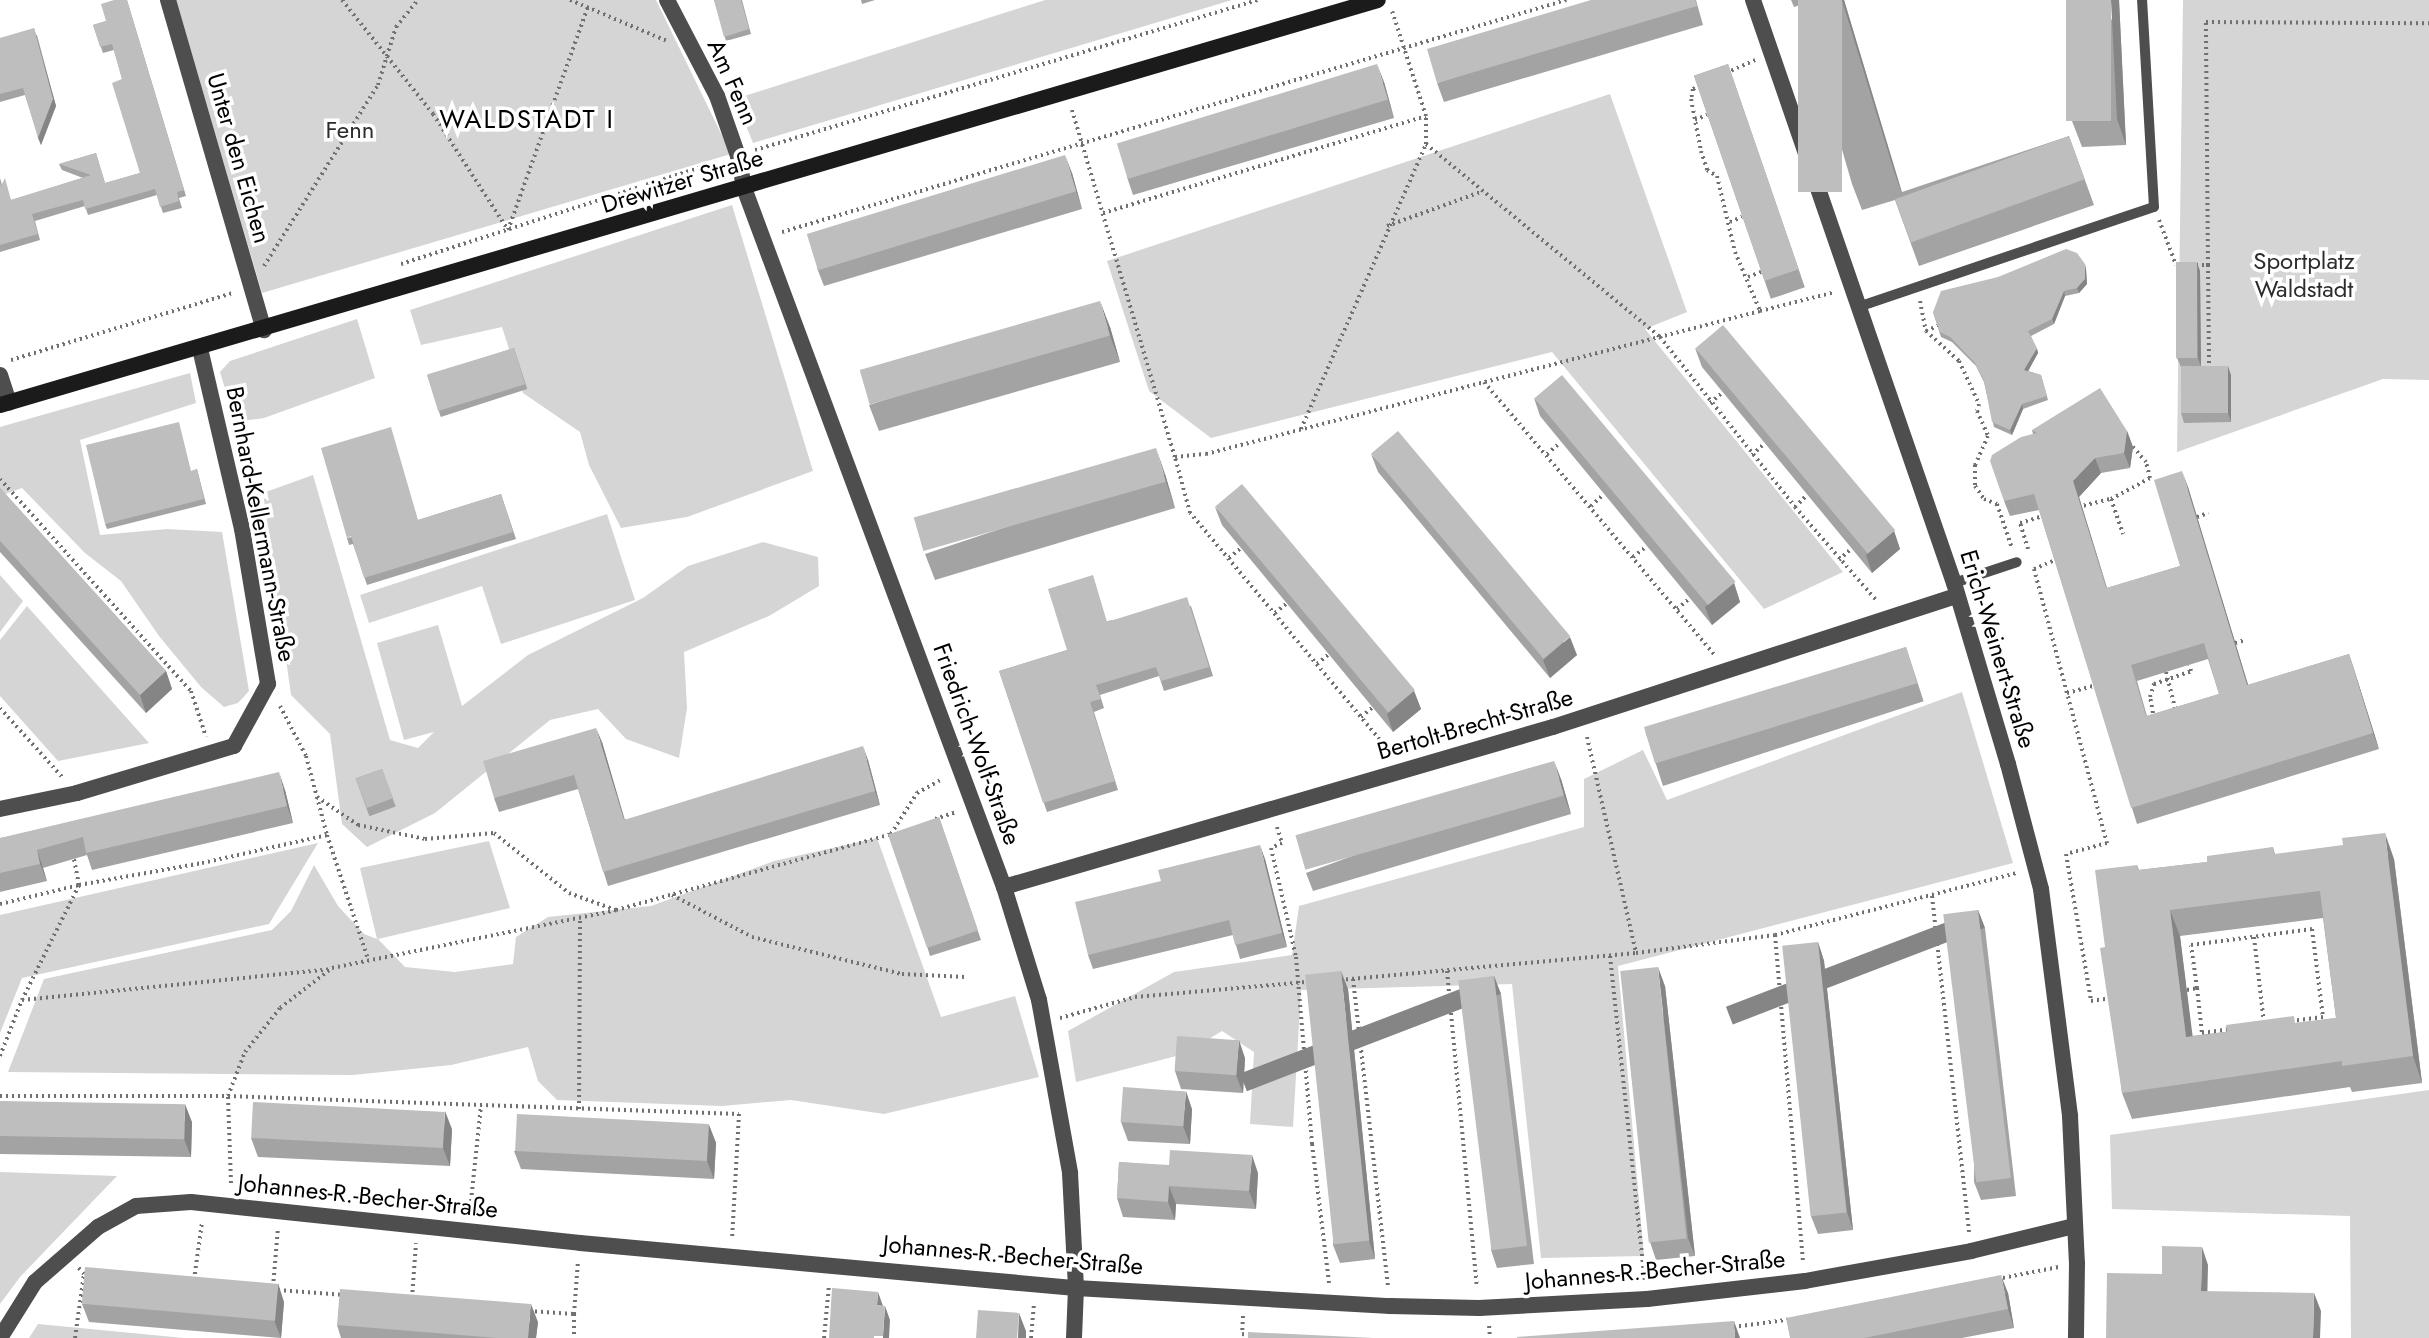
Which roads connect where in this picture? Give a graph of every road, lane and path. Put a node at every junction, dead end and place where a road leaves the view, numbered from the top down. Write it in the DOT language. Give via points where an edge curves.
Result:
graph roads {
  1 [pos="168,0"];
  2 [pos="342,0"];
  3 [pos="418,0"];
  4 [pos="570,0"];
  5 [pos="667,0"];
  6 [pos="1378,0"];
  7 [pos="1389,0"];
  8 [pos="1566,0"];
  9 [pos="1753,0"];
  10 [pos="2142,0"];
  11 [pos="1556,3"];
  12 [pos="588,7"];
  13 [pos="1559,16"];
  14 [pos="1504,18"];
  15 [pos="2429,23"];
  16 [pos="1508,31"];
  17 [pos="1453,34"];
  18 [pos="1457,46"];
  19 [pos="1405,48"];
  20 [pos="1771,52"];
  21 [pos="695,53"];
  22 [pos="385,55"];
  23 [pos="1719,77"];
  24 [pos="1706,83"];
  25 [pos="1066,92"];
  26 [pos="1707,115"];
  27 [pos="1426,116"];
  28 [pos="1695,120"];
  29 [pos="1082,144"];
  30 [pos="1426,144"];
  31 [pos="1727,172"];
  32 [pos="1717,176"];
  33 [pos="744,188"];
  34 [pos="1483,191"];
  35 [pos="2154,207"];
  36 [pos="1103,214"];
  37 [pos="1742,217"];
  38 [pos="1730,222"];
  39 [pos="1387,226"];
  40 [pos="763,237"];
  41 [pos="2208,265"];
  42 [pos="1761,272"];
  43 [pos="1748,277"];
  44 [pos="1854,287"];
  45 [pos="1916,287"];
  46 [pos="251,288"];
  47 [pos="1861,306"];
  48 [pos="1760,311"];
  49 [pos="1938,326"];
  50 [pos="264,330"];
  51 [pos="1926,331"];
  52 [pos="1660,337"];
  53 [pos="200,349"];
  54 [pos="0,363"];
  55 [pos="2209,371"];
  56 [pos="0,375"];
  57 [pos="1484,382"];
  58 [pos="1723,392"];
  59 [pos="1710,403"];
  60 [pos="4,404"];
  61 [pos="1301,429"];
  62 [pos="1561,442"];
  63 [pos="1765,443"];
  64 [pos="2133,447"];
  65 [pos="1547,454"];
  66 [pos="1752,455"];
  67 [pos="1175,457"];
  68 [pos="0,479"];
  69 [pos="1604,494"];
  70 [pos="1807,495"];
  71 [pos="2111,499"];
  72 [pos="1591,506"];
  73 [pos="1795,507"];
  74 [pos="2069,509"];
  75 [pos="2056,512"];
  76 [pos="2208,513"];
  77 [pos="2197,517"];
  78 [pos="2123,534"];
  79 [pos="1647,546"];
  80 [pos="1241,548"];
  81 [pos="1852,548"];
  82 [pos="1633,557"];
  83 [pos="1229,558"];
  84 [pos="1839,560"];
  85 [pos="2055,560"];
  86 [pos="2017,562"];
  87 [pos="2034,569"];
  88 [pos="1956,589"];
  89 [pos="1690,598"];
  90 [pos="1287,603"];
  91 [pos="1677,609"];
  92 [pos="1275,613"];
  93 [pos="1891,617"];
  94 [pos="2245,640"];
  95 [pos="2235,643"];
  96 [pos="1329,654"];
  97 [pos="1317,664"];
  98 [pos="2189,665"];
  99 [pos="1728,671"];
  100 [pos="2166,672"];
  101 [pos="2167,679"];
  102 [pos="268,684"];
  103 [pos="2094,686"];
  104 [pos="2067,693"];
  105 [pos="1373,707"];
  106 [pos="0,708"];
  107 [pos="2177,715"];
  108 [pos="1361,717"];
  109 [pos="1582,718"];
  110 [pos="2155,722"];
  111 [pos="212,755"];
  112 [pos="1405,770"];
  113 [pos="962,773"];
  114 [pos="77,793"];
  115 [pos="317,797"];
  116 [pos="974,806"];
  117 [pos="0,809"];
  118 [pos="1272,810"];
  119 [pos="933,820"];
  120 [pos="905,829"];
  121 [pos="891,834"];
  122 [pos="327,835"];
  123 [pos="70,839"];
  124 [pos="2035,868"];
  125 [pos="79,885"];
  126 [pos="1004,887"];
  127 [pos="670,894"];
  128 [pos="1932,896"];
  129 [pos="0,904"];
  130 [pos="616,910"];
  131 [pos="580,918"];
  132 [pos="1775,935"];
  133 [pos="2254,937"];
  134 [pos="1636,953"];
  135 [pos="1610,956"];
  136 [pos="368,959"];
  137 [pos="332,968"];
  138 [pos="1447,971"];
  139 [pos="966,977"];
  140 [pos="1353,979"];
  141 [pos="1339,980"];
  142 [pos="1297,982"];
  143 [pos="1311,982"];
  144 [pos="2197,988"];
  145 [pos="2187,990"];
  146 [pos="2112,998"];
  147 [pos="22,1000"];
  148 [pos="1043,1023"];
  149 [pos="2264,1025"];
  150 [pos="2249,1027"];
  151 [pos="2233,1029"];
  152 [pos="0,1056"];
  153 [pos="0,1096"];
  154 [pos="228,1096"];
  155 [pos="481,1106"];
  156 [pos="579,1109"];
  157 [pos="231,1183"];
  158 [pos="471,1201"];
  159 [pos="204,1203"];
  160 [pos="280,1211"];
  161 [pos="417,1226"];
  162 [pos="2074,1226"];
  163 [pos="732,1238"];
  164 [pos="580,1243"];
  165 [pos="1971,1251"];
  166 [pos="67,1254"];
  167 [pos="831,1263"];
  168 [pos="2077,1263"];
  169 [pos="84,1274"];
  170 [pos="100,1275"];
  171 [pos="1805,1281"];
  172 [pos="1984,1282"];
  173 [pos="193,1283"];
  174 [pos="1076,1288"];
  175 [pos="350,1296"];
  176 [pos="1243,1296"];
  177 [pos="1647,1299"];
  178 [pos="412,1301"];
  179 [pos="1034,1302"];
  180 [pos="1331,1303"];
  181 [pos="1390,1306"];
  182 [pos="1479,1308"];
  183 [pos="515,1310"];
  184 [pos="574,1314"];
  185 [pos="1797,1318"];
  186 [pos="1730,1327"];
  187 [pos="825,1330"];
  188 [pos="835,1331"];
  189 [pos="1258,1336"];
  190 [pos="0,1338"];
  191 [pos="75,1338"];
  192 [pos="574,1338"];
  193 [pos="824,1338"];
  194 [pos="1031,1338"];
  195 [pos="1074,1338"];
  196 [pos="2076,1338"];
  1 -- 46 [label="street, Unter den Eichen"];
  2 -- 22 [label="path"];
  3 -- 22 [label="path" via="396,27"];
  4 -- 12 [label="path"];
  5 -- 21 [label="street, Am Fenn"];
  6 -- 25 [label="street, Drewitzer Straße"];
  7 -- 19 [label="path"];
  8 -- 11 [label="path"];
  9 -- 20 [label="street, Erich-Weinert-Straße"];
  10 -- 35 [label="lane"];
  11 -- 13 [label="path"];
  11 -- 14 [label="path"];
  12 -- 21 [label="path"];
  12 -- 22 [label="path" via="508,230 433,114"];
  14 -- 16 [label="path"];
  14 -- 17 [label="path"];
  15 -- 41 [label="path" via="2206,22"];
  17 -- 18 [label="path"];
  17 -- 19 [label="path"];
  19 -- 27 [label="path"];
  19 -- 29 [label="path"];
  20 -- 23 [label="path"];
  20 -- 44 [label="street, Erich-Weinert-Straße"];
  21 -- 33 [label="street, Am Fenn" via="717,96"];
  22 -- 46 [label="path" via="378,85"];
  24 -- 28 [label="path" via="1693,89"];
  25 -- 29 [label="path"];
  25 -- 33 [label="street, Drewitzer Straße"];
  26 -- 28 [label="path"];
  27 -- 30 [label="path"];
  27 -- 36 [label="path"];
  28 -- 32 [label="path" via="1707,170"];
  29 -- 36 [label="path"];
  29 -- 40 [label="path"];
  30 -- 34 [label="path"];
  30 -- 39 [label="path"];
  31 -- 32 [label="path"];
  32 -- 38 [label="path"];
  33 -- 40 [label="street, Friedrich-Wolf-Straße"];
  33 -- 50 [label="street, Drewitzer Straße"];
  34 -- 39 [label="path"];
  34 -- 52 [label="path"];
  35 -- 41 [label="path" via="2176,265"];
  35 -- 45 [label="lane"];
  36 -- 67 [label="path"];
  37 -- 38 [label="path"];
  38 -- 43 [label="path" via="1735,252"];
  39 -- 61 [label="path"];
  40 -- 113 [label="street, Friedrich-Wolf-Straße"];
  41 -- 55 [label="path"];
  42 -- 43 [label="path"];
  43 -- 48 [label="path"];
  44 -- 47 [label="street, Erich-Weinert-Straße"];
  44 -- 48 [label="path"];
  45 -- 47 [label="lane"];
  45 -- 51 [label="path"];
  46 -- 50 [label="street, Unter den Eichen"];
  46 -- 54 [label="path"];
  47 -- 88 [label="street, Erich-Weinert-Straße"];
  48 -- 52 [label="path"];
  49 -- 51 [label="path"];
  50 -- 53 [label="street, Drewitzer Straße"];
  51 -- 86 [label="path" via="1959,361 1979,404 1988,436 1975,465 1975,486 1984,499 1997,504"];
  52 -- 57 [label="path"];
  52 -- 59 [label="path"];
  53 -- 60 [label="street, Drewitzer Straße"];
  53 -- 102 [label="street, Bernhard-Kellermann-Straße" via="242,529"];
  56 -- 60 [label="street"];
  57 -- 61 [label="path"];
  57 -- 65 [label="path"];
  58 -- 59 [label="path"];
  59 -- 66 [label="path"];
  61 -- 67 [label="path"];
  62 -- 65 [label="path"];
  63 -- 66 [label="path"];
  64 -- 71 [label="path" via="2146,462 2150,478"];
  65 -- 72 [label="path"];
  66 -- 73 [label="path"];
  67 -- 83 [label="path" via="1190,513"];
  68 -- 111 [label="path" via="191,691"];
  69 -- 72 [label="path"];
  70 -- 73 [label="path"];
  71 -- 74 [label="path"];
  71 -- 78 [label="path"];
  72 -- 82 [label="path"];
  73 -- 84 [label="path"];
  75 -- 87 [label="path" via="2020,523"];
  76 -- 77 [label="path"];
  79 -- 82 [label="path"];
  80 -- 83 [label="path"];
  81 -- 84 [label="path"];
  82 -- 91 [label="path"];
  83 -- 92 [label="path"];
  84 -- 93 [label="path"];
  85 -- 87 [label="path"];
  86 -- 88 [label="lane"];
  87 -- 104 [label="path"];
  88 -- 93 [label="street, Bertolt-Brecht-Straße"];
  88 -- 124 [label="street, Erich-Weinert-Straße"];
  89 -- 91 [label="path"];
  90 -- 92 [label="path"];
  91 -- 99 [label="path"];
  92 -- 97 [label="path"];
  93 -- 99 [label="street, Bertolt-Brecht-Straße"];
  94 -- 95 [label="path"];
  96 -- 97 [label="path"];
  97 -- 108 [label="path"];
  98 -- 101 [label="path" via="2191,671"];
  99 -- 109 [label="street, Bertolt-Brecht-Straße"];
  100 -- 101 [label="path"];
  101 -- 107 [label="path"];
  101 -- 110 [label="path" via="2154,684 2150,697"];
  102 -- 111 [label="street, Bernhard-Kellermann-Straße" via="234,746"];
  102 -- 115 [label="path" via="306,756"];
  103 -- 104 [label="path"];
  104 -- 146 [label="path" via="2107,843 2066,854 2091,1001"];
  105 -- 108 [label="path"];
  106 -- 114 [label="path"];
  108 -- 112 [label="path"];
  109 -- 112 [label="street, Bertolt-Brecht-Straße"];
  109 -- 134 [label="path"];
  111 -- 114 [label="street, Bernhard-Kellermann-Straße"];
  112 -- 118 [label="street, Bertolt-Brecht-Straße"];
  113 -- 116 [label="street, Friedrich-Wolf-Straße"];
  113 -- 121 [label="path" via="917,793"];
  114 -- 117 [label="street, Bernhard-Kellermann-Straße"];
  115 -- 122 [label="path"];
  115 -- 130 [label="path" via="358,825 425,839 494,833 569,893"];
  116 -- 119 [label="path"];
  116 -- 126 [label="street, Friedrich-Wolf-Straße"];
  118 -- 126 [label="street, Bertolt-Brecht-Straße"];
  118 -- 142 [label="path" via="1282,843 1271,848"];
  120 -- 121 [label="path"];
  121 -- 127 [label="path"];
  122 -- 125 [label="path"];
  122 -- 136 [label="path"];
  123 -- 125 [label="path"];
  124 -- 128 [label="path"];
  124 -- 162 [label="street, Erich-Weinert-Straße" via="2070,1116"];
  125 -- 129 [label="path"];
  125 -- 147 [label="path"];
  126 -- 148 [label="street, Friedrich-Wolf-Straße"];
  127 -- 130 [label="path"];
  127 -- 139 [label="path" via="752,937 902,974"];
  128 -- 132 [label="path"];
  128 -- 165 [label="path"];
  130 -- 131 [label="path"];
  131 -- 136 [label="path"];
  131 -- 156 [label="path"];
  132 -- 134 [label="path"];
  132 -- 171 [label="path"];
  133 -- 144 [label="path" via="2191,945"];
  133 -- 149 [label="path"];
  133 -- 149 [label="path" via="2312,929 2323,1017"];
  134 -- 135 [label="path"];
  135 -- 138 [label="path"];
  135 -- 177 [label="path"];
  136 -- 137 [label="path"];
  137 -- 147 [label="path"];
  137 -- 154 [label="path" via="280,1008 245,1052"];
  138 -- 140 [label="path"];
  138 -- 182 [label="path"];
  140 -- 141 [label="path"];
  140 -- 181 [label="path"];
  142 -- 143 [label="path"];
  142 -- 148 [label="path" via="1135,997"];
  142 -- 180 [label="path"];
  144 -- 145 [label="path"];
  144 -- 151 [label="path" via="2202,1033"];
  147 -- 152 [label="path"];
  148 -- 174 [label="street, Friedrich-Wolf-Straße" via="1070,1173"];
  149 -- 150 [label="path"];
  153 -- 154 [label="path"];
  154 -- 155 [label="path"];
  154 -- 157 [label="path"];
  155 -- 156 [label="path"];
  155 -- 158 [label="path"];
  156 -- 163 [label="path" via="739,1114"];
  159 -- 160 [label="street, Johannes-R.-Becher-Straße"];
  159 -- 166 [label="street, Johannes-R.-Becher-Straße" via="136,1206 98,1227"];
  159 -- 173 [label="path"];
  160 -- 161 [label="street, Johannes-R.-Becher-Straße"];
  160 -- 175 [label="path" via="272,1289"];
  161 -- 164 [label="street, Johannes-R.-Becher-Straße"];
  161 -- 178 [label="path"];
  162 -- 165 [label="street, Johannes-R.-Becher-Straße"];
  162 -- 168 [label="street, Erich-Weinert-Straße"];
  164 -- 167 [label="street, Johannes-R.-Becher-Straße"];
  164 -- 184 [label="path"];
  165 -- 171 [label="street, Johannes-R.-Becher-Straße"];
  166 -- 169 [label="path"];
  166 -- 190 [label="street, Johannes-R.-Becher-Straße" via="35,1282"];
  167 -- 174 [label="street, Johannes-R.-Becher-Straße"];
  167 -- 187 [label="path"];
  168 -- 172 [label="path"];
  168 -- 196 [label="street, Erich-Weinert-Straße"];
  169 -- 170 [label="path"];
  169 -- 191 [label="path"];
  171 -- 177 [label="street, Johannes-R.-Becher-Straße"];
  174 -- 176 [label="street, Johannes-R.-Becher-Straße"];
  174 -- 195 [label="street, Friedrich-Wolf-Straße"];
  176 -- 180 [label="street, Johannes-R.-Becher-Straße"];
  176 -- 189 [label="path" via="1242,1334"];
  177 -- 182 [label="street, Johannes-R.-Becher-Straße"];
  179 -- 194 [label="path"];
  180 -- 181 [label="street, Johannes-R.-Becher-Straße"];
  181 -- 182 [label="street, Johannes-R.-Becher-Straße"];
  183 -- 184 [label="path"];
  184 -- 192 [label="path"];
  185 -- 186 [label="path"];
  187 -- 188 [label="path"];
  187 -- 193 [label="path"];
}
